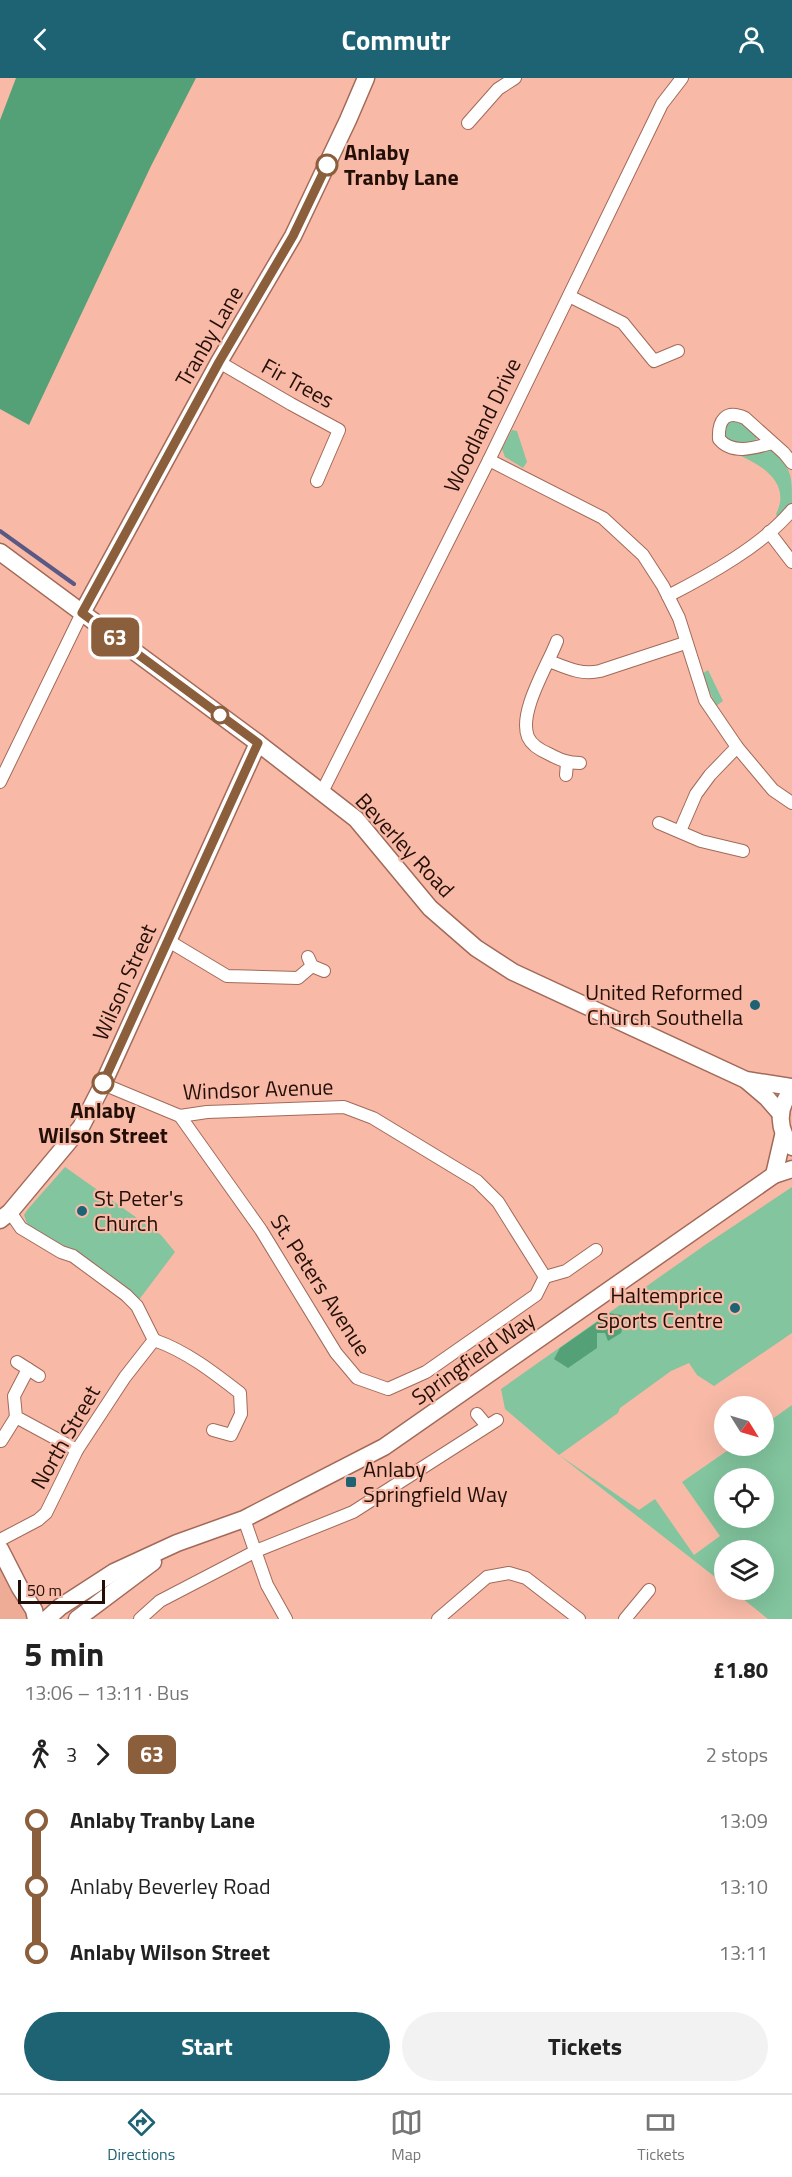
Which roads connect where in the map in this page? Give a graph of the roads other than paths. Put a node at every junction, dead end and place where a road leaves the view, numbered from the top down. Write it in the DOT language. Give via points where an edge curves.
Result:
graph roads {
  1 [pos="366,78"];
  2 [pos="515,78"];
  3 [pos="682,78"];
  4 [pos="468,123"];
  5 [pos="569,296"];
  6 [pos="678,351"];
  7 [pos="219,362"];
  8 [pos="772,443"];
  9 [pos="489,460"];
  10 [pos="792,463"];
  11 [pos="317,481"];
  12 [pos="792,510"];
  13 [pos="769,532"];
  14 [pos="0,552"];
  15 [pos="792,562"];
  16 [pos="668,596"];
  17 [pos="82,613"];
  18 [pos="557,641"];
  19 [pos="685,642"];
  20 [pos="549,661"];
  21 [pos="258,743"];
  22 [pos="737,747"];
  23 [pos="571,767"];
  24 [pos="0,782"];
  25 [pos="322,792"];
  26 [pos="792,803"];
  27 [pos="659,823"];
  28 [pos="680,831"];
  29 [pos="743,851"];
  30 [pos="167,940"];
  31 [pos="315,964"];
  32 [pos="746,1080"];
  33 [pos="103,1084"];
  34 [pos="792,1087"];
  35 [pos="792,1091"];
  36 [pos="781,1113"];
  37 [pos="180,1116"];
  38 [pos="788,1142"];
  39 [pos="792,1169"];
  40 [pos="774,1175"];
  41 [pos="5,1216"];
  42 [pos="596,1250"];
  43 [pos="546,1276"];
  44 [pos="154,1340"];
  45 [pos="28,1369"];
  46 [pos="477,1414"];
  47 [pos="16,1417"];
  48 [pos="213,1430"];
  49 [pos="1,1441"];
  50 [pos="77,1450"];
  51 [pos="243,1519"];
  52 [pos="0,1540"];
  53 [pos="177,1543"];
  54 [pos="0,1548"];
  55 [pos="256,1551"];
  56 [pos="652,1588"];
  57 [pos="36,1619"];
  58 [pos="48,1619"];
  59 [pos="76,1619"];
  60 [pos="140,1619"];
  61 [pos="286,1619"];
  62 [pos="438,1619"];
  63 [pos="579,1619"];
  64 [pos="625,1619"];
  1 -- 7 [label="main road, Tranby Lane" via="293,236"];
  2 -- 4 [label="street" via="498,89"];
  3 -- 5 [label="street, Woodland Drive" via="662,104"];
  5 -- 6 [label="street" via="623,323 654,361"];
  5 -- 9 [label="street, Woodland Drive"];
  7 -- 11 [label="street, Fir Trees" via="339,430"];
  7 -- 17 [label="main road, Tranby Lane"];
  8 -- 10 [label="street"];
  9 -- 16 [label="street" via="603,518 643,555"];
  9 -- 25 [label="street, Woodland Drive"];
  12 -- 13 [label="street"];
  13 -- 15 [label="street"];
  13 -- 16 [label="street" via="711,574"];
  14 -- 17 [label="main road, Beverley Road"];
  16 -- 19 [label="street"];
  17 -- 21 [label="main road, Beverley Road"];
  17 -- 24 [label="street"];
  18 -- 20 [label="street"];
  19 -- 20 [label="street" via="590,673"];
  19 -- 22 [label="street" via="705,700"];
  20 -- 23 [label="street" via="534,689 526,722 528,737 538,749"];
  21 -- 25 [label="main road, Beverley Road"];
  21 -- 30 [label="main road, Wilson Street"];
  22 -- 26 [label="street" via="773,790"];
  22 -- 28 [label="street" via="696,794"];
  25 -- 32 [label="main road, Beverley Road" via="356,819 430,908 476,948 513,972"];
  27 -- 28 [label="street"];
  28 -- 29 [label="street"];
  30 -- 31 [label="street" via="227,976 298,978"];
  30 -- 33 [label="main road, Wilson Street"];
  32 -- 34 [label="main road, Beverley Road"];
  32 -- 36 [label="main road, Beverley Road"];
  33 -- 37 [label="street, Windsor Avenue"];
  33 -- 41 [label="main road, Wilson Street" via="81,1127"];
  35 -- 36 [label="main road"];
  36 -- 38 [label="main road"];
  37 -- 43 [label="street, Windsor Avenue" via="344,1107 373,1118 477,1181 498,1202"];
  37 -- 43 [label="street, St. Peters Avenue" via="261,1230 336,1353 357,1378 388,1389 426,1372 536,1295"];
  38 -- 40 [label="main road"];
  39 -- 40 [label="main road, Springfield Way"];
  40 -- 51 [label="main road, Springfield Way" via="384,1447"];
  41 -- 44 [label="street" via="126,1295 137,1306"];
  42 -- 43 [label="street" via="566,1271"];
  44 -- 48 [label="street" via="208,1368 240,1392 241,1414 231,1436"];
  44 -- 50 [label="street, North Street"];
  45 -- 47 [label="street" via="14,1396"];
  46 -- 55 [label="street" via="492,1423 353,1512"];
  47 -- 49 [label="street"];
  47 -- 50 [label="street"];
  50 -- 52 [label="street, North Street" via="46,1513"];
  51 -- 53 [label="main road, Springfield Way"];
  51 -- 55 [label="street"];
  53 -- 58 [label="main road, Springfield Way" via="114,1572"];
  53 -- 59 [label="main road, Springfield Way"];
  54 -- 57 [label="main road"];
  55 -- 60 [label="street" via="160,1601"];
  55 -- 61 [label="street" via="267,1585"];
  56 -- 64 [label="street"];
  62 -- 63 [label="street" via="487,1577 509,1573 526,1578"];
}
